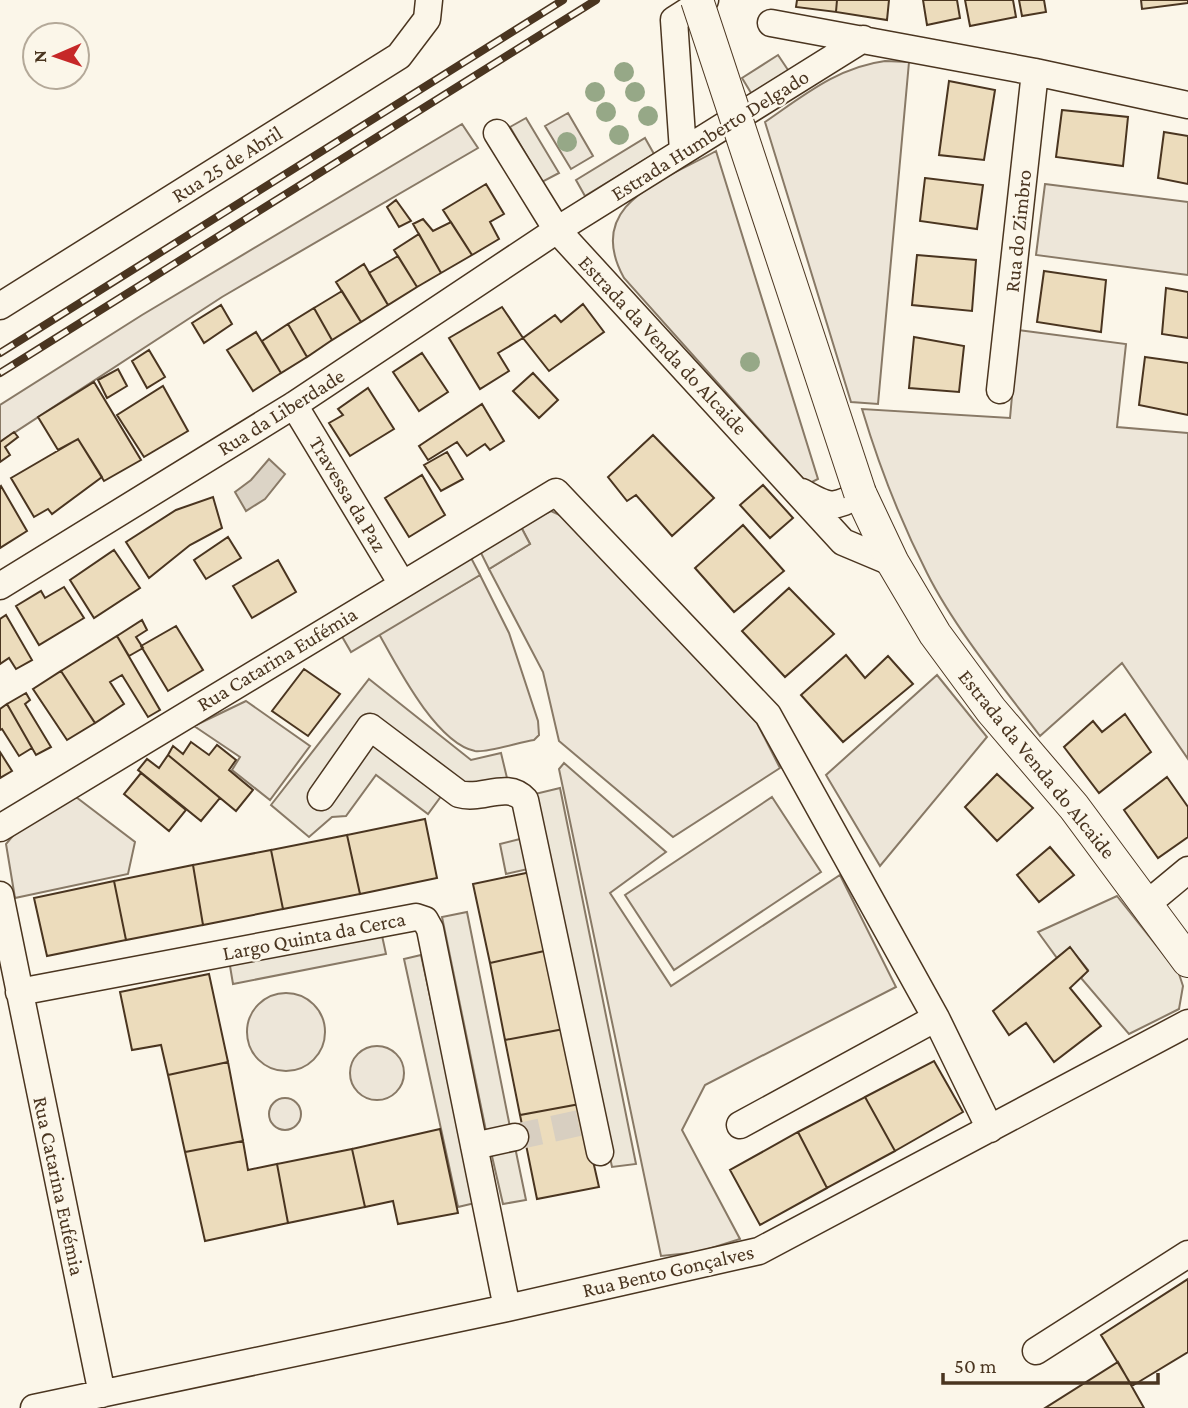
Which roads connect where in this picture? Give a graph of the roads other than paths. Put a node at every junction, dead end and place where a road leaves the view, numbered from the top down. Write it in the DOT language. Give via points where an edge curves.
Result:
graph roads {
  1 [pos="429,0"];
  2 [pos="697,0"];
  3 [pos="705,0"];
  4 [pos="771,23"];
  5 [pos="863,39"];
  6 [pos="1035,72"];
  7 [pos="1188,105"];
  8 [pos="497,133"];
  9 [pos="683,151"];
  10 [pos="557,230"];
  11 [pos="0,306"];
  12 [pos="1000,390"];
  13 [pos="294,405"];
  14 [pos="798,490"];
  15 [pos="860,493"];
  16 [pos="893,563"];
  17 [pos="402,584"];
  18 [pos="0,586"];
  19 [pos="321,797"];
  20 [pos="0,828"];
  21 [pos="1188,870"];
  22 [pos="0,895"];
  23 [pos="1147,904"];
  24 [pos="1188,961"];
  25 [pos="19,992"];
  26 [pos="936,1018"];
  27 [pos="1188,1023"];
  28 [pos="740,1125"];
  29 [pos="990,1129"];
  30 [pos="515,1137"];
  31 [pos="474,1146"];
  32 [pos="600,1152"];
  33 [pos="1188,1254"];
  34 [pos="507,1308"];
  35 [pos="1036,1351"];
  36 [pos="102,1394"];
  37 [pos="34,1408"];
  1 -- 11 [label="street, Rua 25 de Abril" via="428,19 399,56"];
  2 -- 15 [label="street, bridge"];
  3 -- 9 [label="street" via="674,20"];
  4 -- 5 [label="street"];
  5 -- 6 [label="street"];
  5 -- 9 [label="street, Estrada Humberto Delgado"];
  6 -- 7 [label="street"];
  6 -- 12 [label="street, Rua do Zimbro"];
  8 -- 10 [label="street, Estrada da Venda do Alcaide"];
  9 -- 10 [label="street, Estrada Humberto Delgado"];
  10 -- 13 [label="street, Rua da Liberdade"];
  10 -- 14 [label="street, Estrada da Venda do Alcaide"];
  13 -- 17 [label="street, Travessa da Paz"];
  13 -- 18 [label="street, Rua da Liberdade"];
  14 -- 15 [label="street, Estrada da Venda do Alcaide" via="828,506 845,503"];
  14 -- 16 [label="street, Estrada da Venda do Alcaide" via="843,542"];
  15 -- 16 [label="street, Estrada da Venda do Alcaide"];
  16 -- 23 [label="street, Estrada da Venda do Alcaide" via="934,634"];
  17 -- 20 [label="street, Rua Catarina Eufémia"];
  17 -- 26 [label="street, Rua Catarina Eufémia" via="556,492 768,715"];
  19 -- 32 [label="street" via="370,726 459,794 474,797 505,790 525,800"];
  21 -- 23 [label="street"];
  22 -- 25 [label="street, Rua Catarina Eufémia"];
  23 -- 24 [label="street, Estrada da Venda do Alcaide"];
  25 -- 31 [label="street, Largo Quinta da Cerca" via="421,917 430,929"];
  25 -- 36 [label="street, Rua Catarina Eufémia"];
  26 -- 28 [label="street"];
  26 -- 29 [label="street"];
  27 -- 29 [label="street, Rua Bento Gonçalves"];
  29 -- 34 [label="street, Rua Bento Gonçalves" via="759,1251"];
  30 -- 31 [label="street"];
  31 -- 34 [label="street, Largo Quinta da Cerca"];
  33 -- 35 [label="street"];
  34 -- 36 [label="street, Rua Bento Gonçalves"];
  36 -- 37 [label="street, Rua Bento Gonçalves"];
}
